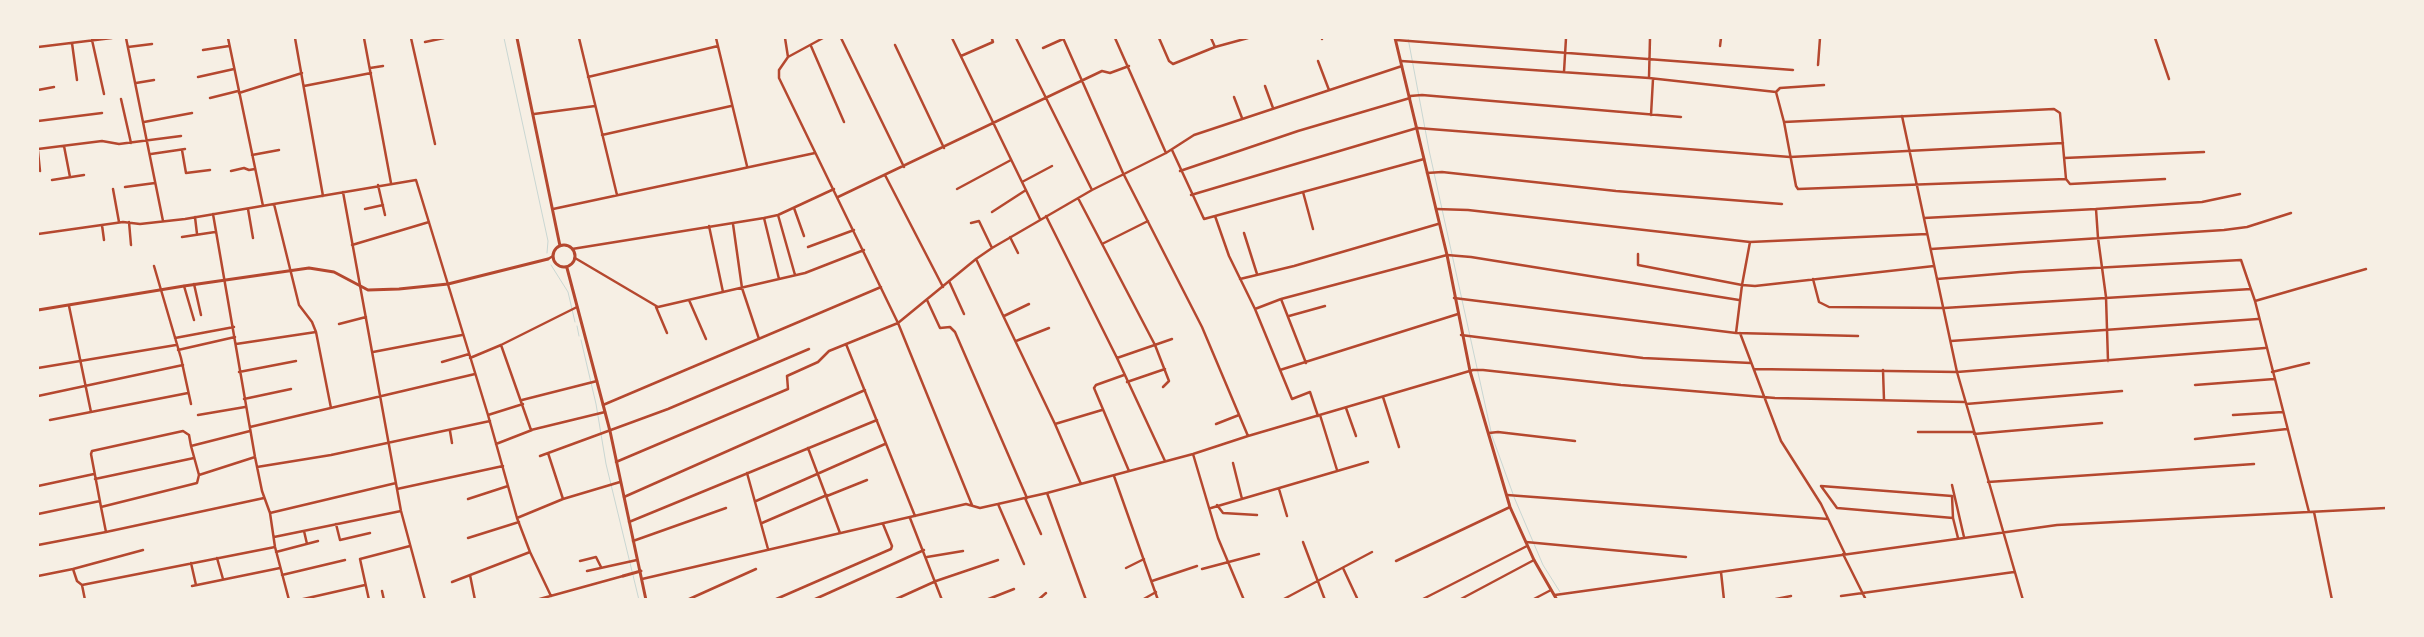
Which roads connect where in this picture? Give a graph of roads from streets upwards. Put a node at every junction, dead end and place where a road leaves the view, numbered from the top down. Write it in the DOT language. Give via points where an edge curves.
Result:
graph roads {
  1 [pos="112,38"];
  2 [pos="126,38"];
  3 [pos="228,38"];
  4 [pos="295,38"];
  5 [pos="364,38"];
  6 [pos="411,38"];
  7 [pos="444,38"];
  8 [pos="517,38"];
  9 [pos="579,38"];
  10 [pos="716,38"];
  11 [pos="785,38"];
  12 [pos="824,38"];
  13 [pos="841,38"];
  14 [pos="952,38"];
  15 [pos="1016,38"];
  16 [pos="1063,38"];
  17 [pos="1115,38"];
  18 [pos="1159,38"];
  19 [pos="1211,38"];
  20 [pos="1248,38"];
  21 [pos="1566,38"];
  22 [pos="1650,38"];
  23 [pos="1721,38"];
  24 [pos="1820,38"];
  25 [pos="2155,38"];
  26 [pos="992,39"];
  27 [pos="1396,39"];
  28 [pos="92,40"];
  29 [pos="72,42"];
  30 [pos="425,42"];
  31 [pos="152,44"];
  32 [pos="895,45"];
  33 [pos="230,46"];
  34 [pos="718,46"];
  35 [pos="811,46"];
  36 [pos="1720,46"];
  37 [pos="38,47"];
  38 [pos="128,47"];
  39 [pos="1214,47"];
  40 [pos="1043,48"];
  41 [pos="203,50"];
  42 [pos="1564,52"];
  43 [pos="961,56"];
  44 [pos="788,57"];
  45 [pos="1649,59"];
  46 [pos="1318,61"];
  47 [pos="1400,61"];
  48 [pos="1818,65"];
  49 [pos="384,66"];
  50 [pos="1129,66"];
  51 [pos="1402,66"];
  52 [pos="370,68"];
  53 [pos="234,69"];
  54 [pos="1793,70"];
  55 [pos="1564,72"];
  56 [pos="302,73"];
  57 [pos="370,73"];
  58 [pos="198,77"];
  59 [pos="588,77"];
  60 [pos="1651,78"];
  61 [pos="2169,79"];
  62 [pos="77,80"];
  63 [pos="154,80"];
  64 [pos="1082,81"];
  65 [pos="136,83"];
  66 [pos="1824,85"];
  67 [pos="304,86"];
  68 [pos="1265,86"];
  69 [pos="54,87"];
  70 [pos="38,90"];
  71 [pos="1329,90"];
  72 [pos="239,92"];
  73 [pos="1776,92"];
  74 [pos="104,94"];
  75 [pos="1047,96"];
  76 [pos="1234,97"];
  77 [pos="1410,97"];
  78 [pos="210,98"];
  79 [pos="121,99"];
  80 [pos="595,106"];
  81 [pos="731,106"];
  82 [pos="1274,108"];
  83 [pos="102,113"];
  84 [pos="192,113"];
  85 [pos="534,114"];
  86 [pos="1651,115"];
  87 [pos="1902,116"];
  88 [pos="1682,117"];
  89 [pos="1242,118"];
  90 [pos="38,121"];
  91 [pos="144,122"];
  92 [pos="844,122"];
  93 [pos="1784,122"];
  94 [pos="994,124"];
  95 [pos="1417,128"];
  96 [pos="602,135"];
  97 [pos="181,136"];
  98 [pos="148,140"];
  99 [pos="131,143"];
  100 [pos="2063,143"];
  101 [pos="435,144"];
  102 [pos="64,146"];
  103 [pos="944,148"];
  104 [pos="38,150"];
  105 [pos="280,150"];
  106 [pos="1172,150"];
  107 [pos="1910,151"];
  108 [pos="2204,152"];
  109 [pos="815,153"];
  110 [pos="1166,153"];
  111 [pos="151,154"];
  112 [pos="252,156"];
  113 [pos="1790,157"];
  114 [pos="2064,158"];
  115 [pos="1424,159"];
  116 [pos="1011,160"];
  117 [pos="747,166"];
  118 [pos="904,166"];
  119 [pos="1052,166"];
  120 [pos="255,169"];
  121 [pos="210,170"];
  122 [pos="231,171"];
  123 [pos="1180,171"];
  124 [pos="40,172"];
  125 [pos="1123,173"];
  126 [pos="1429,173"];
  127 [pos="84,175"];
  128 [pos="885,175"];
  129 [pos="70,177"];
  130 [pos="2165,179"];
  131 [pos="52,180"];
  132 [pos="2066,180"];
  133 [pos="1022,182"];
  134 [pos="156,183"];
  135 [pos="391,183"];
  136 [pos="1918,184"];
  137 [pos="378,185"];
  138 [pos="125,187"];
  139 [pos="113,189"];
  140 [pos="834,189"];
  141 [pos="957,189"];
  142 [pos="1026,190"];
  143 [pos="1092,190"];
  144 [pos="343,192"];
  145 [pos="1303,192"];
  146 [pos="2240,194"];
  147 [pos="617,195"];
  148 [pos="1191,195"];
  149 [pos="323,196"];
  150 [pos="838,197"];
  151 [pos="1078,198"];
  152 [pos="274,204"];
  153 [pos="1782,204"];
  154 [pos="383,205"];
  155 [pos="263,206"];
  156 [pos="794,208"];
  157 [pos="248,209"];
  158 [pos="553,209"];
  159 [pos="1436,209"];
  160 [pos="2096,209"];
  161 [pos="365,210"];
  162 [pos="992,212"];
  163 [pos="2290,213"];
  164 [pos="212,214"];
  165 [pos="384,215"];
  166 [pos="778,215"];
  167 [pos="1046,216"];
  168 [pos="1215,216"];
  169 [pos="196,217"];
  170 [pos="764,218"];
  171 [pos="1924,218"];
  172 [pos="1040,219"];
  173 [pos="129,221"];
  174 [pos="163,221"];
  175 [pos="1148,221"];
  176 [pos="119,222"];
  177 [pos="429,222"];
  178 [pos="732,223"];
  179 [pos="971,223"];
  180 [pos="1438,224"];
  181 [pos="102,225"];
  182 [pos="709,226"];
  183 [pos="1313,229"];
  184 [pos="854,230"];
  185 [pos="216,232"];
  186 [pos="1244,233"];
  187 [pos="38,234"];
  188 [pos="197,234"];
  189 [pos="1927,234"];
  190 [pos="804,236"];
  191 [pos="182,237"];
  192 [pos="1010,237"];
  193 [pos="253,238"];
  194 [pos="2098,238"];
  195 [pos="104,240"];
  196 [pos="1750,242"];
  197 [pos="561,244"];
  198 [pos="1102,244"];
  199 [pos="131,245"];
  200 [pos="352,245"];
  201 [pos="808,248"];
  202 [pos="992,248"];
  203 [pos="1931,249"];
  204 [pos="573,250"];
  205 [pos="864,250"];
  206 [pos="1018,253"];
  207 [pos="1638,254"];
  208 [pos="1448,255"];
  209 [pos="553,258"];
  210 [pos="548,259"];
  211 [pos="976,259"];
  212 [pos="575,260"];
  213 [pos="154,266"];
  214 [pos="1934,266"];
  215 [pos="566,269"];
  216 [pos="2103,269"];
  217 [pos="2366,269"];
  218 [pos="292,271"];
  219 [pos="1257,274"];
  220 [pos="795,275"];
  221 [pos="779,279"];
  222 [pos="1240,279"];
  223 [pos="1812,279"];
  224 [pos="1937,279"];
  225 [pos="224,280"];
  226 [pos="949,281"];
  227 [pos="194,284"];
  228 [pos="448,284"];
  229 [pos="1742,285"];
  230 [pos="184,286"];
  231 [pos="360,286"];
  232 [pos="881,287"];
  233 [pos="942,287"];
  234 [pos="742,288"];
  235 [pos="159,290"];
  236 [pos="2251,290"];
  237 [pos="723,292"];
  238 [pos="2106,297"];
  239 [pos="1456,298"];
  240 [pos="1281,299"];
  241 [pos="689,300"];
  242 [pos="927,300"];
  243 [pos="1739,300"];
  244 [pos="2255,301"];
  245 [pos="1029,304"];
  246 [pos="69,306"];
  247 [pos="656,306"];
  248 [pos="1325,306"];
  249 [pos="576,307"];
  250 [pos="1944,308"];
  251 [pos="1255,309"];
  252 [pos="38,310"];
  253 [pos="964,314"];
  254 [pos="1458,314"];
  255 [pos="201,315"];
  256 [pos="1004,316"];
  257 [pos="1288,316"];
  258 [pos="366,317"];
  259 [pos="2258,319"];
  260 [pos="194,320"];
  261 [pos="898,323"];
  262 [pos="339,324"];
  263 [pos="234,327"];
  264 [pos="1048,328"];
  265 [pos="2108,328"];
  266 [pos="316,332"];
  267 [pos="666,333"];
  268 [pos="1738,333"];
  269 [pos="463,335"];
  270 [pos="1461,335"];
  271 [pos="1858,336"];
  272 [pos="175,338"];
  273 [pos="235,338"];
  274 [pos="706,338"];
  275 [pos="759,339"];
  276 [pos="1172,340"];
  277 [pos="1016,341"];
  278 [pos="1951,341"];
  279 [pos="236,344"];
  280 [pos="846,344"];
  281 [pos="176,345"];
  282 [pos="501,345"];
  283 [pos="1155,345"];
  284 [pos="2265,348"];
  285 [pos="808,349"];
  286 [pos="178,350"];
  287 [pos="372,352"];
  288 [pos="469,356"];
  289 [pos="1117,358"];
  290 [pos="82,361"];
  291 [pos="296,361"];
  292 [pos="2108,361"];
  293 [pos="442,362"];
  294 [pos="1306,362"];
  295 [pos="2309,363"];
  296 [pos="1751,364"];
  297 [pos="183,365"];
  298 [pos="38,368"];
  299 [pos="1165,368"];
  300 [pos="1754,369"];
  301 [pos="1280,370"];
  302 [pos="1884,370"];
  303 [pos="1471,371"];
  304 [pos="239,372"];
  305 [pos="1957,372"];
  306 [pos="2272,372"];
  307 [pos="475,374"];
  308 [pos="1124,375"];
  309 [pos="2274,379"];
  310 [pos="597,381"];
  311 [pos="1127,382"];
  312 [pos="2194,386"];
  313 [pos="87,387"];
  314 [pos="1163,387"];
  315 [pos="291,388"];
  316 [pos="865,390"];
  317 [pos="2122,391"];
  318 [pos="188,393"];
  319 [pos="38,396"];
  320 [pos="379,396"];
  321 [pos="1764,396"];
  322 [pos="1383,397"];
  323 [pos="244,399"];
  324 [pos="522,400"];
  325 [pos="1884,400"];
  326 [pos="1966,403"];
  327 [pos="191,404"];
  328 [pos="523,404"];
  329 [pos="603,405"];
  330 [pos="246,407"];
  331 [pos="331,408"];
  332 [pos="1346,408"];
  333 [pos="1102,410"];
  334 [pos="91,412"];
  335 [pos="604,412"];
  336 [pos="2283,412"];
  337 [pos="198,415"];
  338 [pos="488,415"];
  339 [pos="1239,415"];
  340 [pos="2233,415"];
  341 [pos="1319,416"];
  342 [pos="50,420"];
  343 [pos="877,420"];
  344 [pos="490,421"];
  345 [pos="2102,423"];
  346 [pos="1055,424"];
  347 [pos="1216,424"];
  348 [pos="250,429"];
  349 [pos="2287,429"];
  350 [pos="532,430"];
  351 [pos="450,431"];
  352 [pos="609,432"];
  353 [pos="1918,432"];
  354 [pos="1489,433"];
  355 [pos="1974,433"];
  356 [pos="1248,436"];
  357 [pos="1356,436"];
  358 [pos="2195,439"];
  359 [pos="1574,441"];
  360 [pos="388,442"];
  361 [pos="452,443"];
  362 [pos="496,444"];
  363 [pos="886,444"];
  364 [pos="191,446"];
  365 [pos="1399,447"];
  366 [pos="808,448"];
  367 [pos="548,453"];
  368 [pos="1193,454"];
  369 [pos="540,456"];
  370 [pos="255,457"];
  371 [pos="194,458"];
  372 [pos="1165,461"];
  373 [pos="616,462"];
  374 [pos="1368,462"];
  375 [pos="1233,463"];
  376 [pos="2254,464"];
  377 [pos="503,466"];
  378 [pos="257,467"];
  379 [pos="1337,470"];
  380 [pos="1130,471"];
  381 [pos="747,472"];
  382 [pos="94,474"];
  383 [pos="818,474"];
  384 [pos="199,475"];
  385 [pos="1114,476"];
  386 [pos="95,479"];
  387 [pos="867,480"];
  388 [pos="620,482"];
  389 [pos="1988,482"];
  390 [pos="396,483"];
  391 [pos="1081,484"];
  392 [pos="1952,485"];
  393 [pos="38,486"];
  394 [pos="508,486"];
  395 [pos="397,488"];
  396 [pos="1279,488"];
  397 [pos="1047,493"];
  398 [pos="1508,495"];
  399 [pos="827,496"];
  400 [pos="624,497"];
  401 [pos="264,498"];
  402 [pos="1026,498"];
  403 [pos="468,499"];
  404 [pos="563,499"];
  405 [pos="1242,499"];
  406 [pos="100,501"];
  407 [pos="756,501"];
  408 [pos="998,504"];
  409 [pos="101,506"];
  410 [pos="972,506"];
  411 [pos="1217,506"];
  412 [pos="1510,507"];
  413 [pos="726,508"];
  414 [pos="1210,508"];
  415 [pos="2386,508"];
  416 [pos="401,511"];
  417 [pos="2309,512"];
  418 [pos="2314,512"];
  419 [pos="270,513"];
  420 [pos="38,514"];
  421 [pos="1257,515"];
  422 [pos="915,516"];
  423 [pos="1287,516"];
  424 [pos="517,518"];
  425 [pos="910,518"];
  426 [pos="1953,518"];
  427 [pos="1828,519"];
  428 [pos="518,522"];
  429 [pos="630,522"];
  430 [pos="336,524"];
  431 [pos="762,524"];
  432 [pos="883,524"];
  433 [pos="304,531"];
  434 [pos="2002,531"];
  435 [pos="106,532"];
  436 [pos="370,533"];
  437 [pos="840,533"];
  438 [pos="1041,534"];
  439 [pos="274,537"];
  440 [pos="1964,537"];
  441 [pos="468,538"];
  442 [pos="1958,538"];
  443 [pos="318,541"];
  444 [pos="634,541"];
  445 [pos="1303,542"];
  446 [pos="1528,543"];
  447 [pos="307,544"];
  448 [pos="38,545"];
  449 [pos="410,546"];
  450 [pos="275,547"];
  451 [pos="768,549"];
  452 [pos="143,550"];
  453 [pos="924,550"];
  454 [pos="963,551"];
  455 [pos="276,552"];
  456 [pos="530,552"];
  457 [pos="1372,552"];
  458 [pos="1259,554"];
  459 [pos="1844,554"];
  460 [pos="927,557"];
  461 [pos="1686,557"];
  462 [pos="217,558"];
  463 [pos="1144,558"];
  464 [pos="638,559"];
  465 [pos="345,560"];
  466 [pos="998,560"];
  467 [pos="1534,560"];
  468 [pos="580,561"];
  469 [pos="1396,561"];
  470 [pos="192,563"];
  471 [pos="1228,563"];
  472 [pos="1024,564"];
  473 [pos="1197,566"];
  474 [pos="601,567"];
  475 [pos="280,568"];
  476 [pos="1126,568"];
  477 [pos="1343,568"];
  478 [pos="73,569"];
  479 [pos="756,569"];
  480 [pos="1202,570"];
  481 [pos="587,571"];
  482 [pos="641,571"];
  483 [pos="1721,572"];
  484 [pos="2014,572"];
  485 [pos="282,574"];
  486 [pos="470,575"];
  487 [pos="38,576"];
  488 [pos="622,576"];
  489 [pos="642,579"];
  490 [pos="223,580"];
  491 [pos="936,581"];
  492 [pos="1152,581"];
  493 [pos="452,582"];
  494 [pos="1318,582"];
  495 [pos="82,585"];
  496 [pos="365,585"];
  497 [pos="1014,589"];
  498 [pos="1552,590"];
  499 [pos="382,591"];
  500 [pos="1046,592"];
  501 [pos="1156,592"];
  502 [pos="1863,592"];
  503 [pos="1556,595"];
  504 [pos="551,596"];
  505 [pos="1791,596"];
  506 [pos="1841,596"];
  507 [pos="546,598"];
  508 [pos="1357,598"];
  509 [pos="288,599"];
  510 [pos="85,600"];
  511 [pos="299,600"];
  512 [pos="369,600"];
  513 [pos="384,600"];
  514 [pos="425,600"];
  515 [pos="476,600"];
  516 [pos="536,600"];
  517 [pos="646,600"];
  518 [pos="686,600"];
  519 [pos="774,600"];
  520 [pos="813,600"];
  521 [pos="894,600"];
  522 [pos="942,600"];
  523 [pos="986,600"];
  524 [pos="1038,600"];
  525 [pos="1086,600"];
  526 [pos="1142,600"];
  527 [pos="1158,600"];
  528 [pos="1244,600"];
  529 [pos="1282,600"];
  530 [pos="1324,600"];
  531 [pos="1421,600"];
  532 [pos="1459,600"];
  533 [pos="1532,600"];
  534 [pos="1557,600"];
  535 [pos="1724,600"];
  536 [pos="1770,600"];
  537 [pos="1866,600"];
  538 [pos="2023,600"];
  539 [pos="2332,600"];
  1 -- 28 [label="street"];
  2 -- 38 [label="street"];
  3 -- 33 [label="street"];
  4 -- 56 [label="street"];
  5 -- 52 [label="street"];
  6 -- 101 [label="street"];
  7 -- 30 [label="street"];
  8 -- 85 [label="street"];
  9 -- 59 [label="street"];
  10 -- 34 [label="street"];
  11 -- 44 [label="street"];
  12 -- 35 [label="street"];
  13 -- 118 [label="street"];
  14 -- 43 [label="street"];
  15 -- 75 [label="street"];
  16 -- 40 [label="street"];
  16 -- 64 [label="street"];
  17 -- 50 [label="street"];
  18 -- 39 [label="street" via="1172,64"];
  19 -- 39 [label="street"];
  20 -- 39 [label="street"];
  21 -- 42 [label="street"];
  22 -- 45 [label="street"];
  23 -- 36 [label="street"];
  24 -- 48 [label="street"];
  25 -- 61 [label="street"];
  26 -- 43 [label="street" via="993,42"];
  27 -- 42 [label="street"];
  27 -- 47 [label="street"];
  28 -- 29 [label="street"];
  28 -- 74 [label="street"];
  29 -- 37 [label="street"];
  29 -- 62 [label="street"];
  31 -- 38 [label="street"];
  32 -- 103 [label="street"];
  33 -- 41 [label="street"];
  33 -- 53 [label="street"];
  34 -- 59 [label="street"];
  34 -- 81 [label="street"];
  35 -- 44 [label="street"];
  35 -- 92 [label="street"];
  38 -- 65 [label="street"];
  42 -- 45 [label="street"];
  42 -- 55 [label="street"];
  43 -- 94 [label="street"];
  44 -- 109 [label="street" via="780,68 779,76"];
  45 -- 54 [label="street"];
  45 -- 60 [label="street"];
  46 -- 71 [label="street"];
  47 -- 51 [label="street"];
  47 -- 55 [label="street"];
  49 -- 52 [label="street"];
  50 -- 64 [label="street" via="1110,73 1103,71"];
  50 -- 110 [label="street"];
  51 -- 71 [label="street"];
  51 -- 77 [label="street"];
  52 -- 57 [label="street"];
  53 -- 58 [label="street"];
  53 -- 72 [label="street"];
  55 -- 60 [label="street"];
  56 -- 67 [label="street"];
  56 -- 72 [label="street"];
  57 -- 67 [label="street"];
  57 -- 135 [label="street"];
  59 -- 80 [label="street"];
  60 -- 73 [label="street"];
  60 -- 86 [label="street"];
  63 -- 65 [label="street"];
  64 -- 75 [label="street"];
  64 -- 125 [label="street"];
  65 -- 91 [label="street"];
  66 -- 73 [label="street" via="1780,88"];
  67 -- 149 [label="street"];
  68 -- 82 [label="street"];
  69 -- 70 [label="street"];
  71 -- 82 [label="street"];
  72 -- 78 [label="street"];
  72 -- 112 [label="street"];
  73 -- 93 [label="street"];
  75 -- 94 [label="street"];
  75 -- 143 [label="street"];
  76 -- 89 [label="street"];
  77 -- 86 [label="street" via="1422,94"];
  77 -- 95 [label="street"];
  77 -- 123 [label="street"];
  79 -- 99 [label="street"];
  80 -- 85 [label="street"];
  80 -- 96 [label="street"];
  81 -- 96 [label="street"];
  81 -- 117 [label="street"];
  82 -- 89 [label="street"];
  83 -- 90 [label="street"];
  84 -- 91 [label="street"];
  85 -- 158 [label="street"];
  86 -- 88 [label="street"];
  87 -- 93 [label="street"];
  87 -- 100 [label="street" via="2054,108 2060,113"];
  87 -- 107 [label="street"];
  89 -- 106 [label="street" via="1194,135"];
  91 -- 98 [label="street"];
  93 -- 113 [label="street"];
  94 -- 103 [label="street"];
  94 -- 116 [label="street"];
  95 -- 113 [label="street"];
  95 -- 115 [label="street"];
  95 -- 148 [label="street"];
  96 -- 147 [label="street"];
  97 -- 98 [label="street"];
  98 -- 99 [label="street"];
  98 -- 111 [label="street"];
  99 -- 102 [label="street" via="102,141"];
  100 -- 107 [label="street"];
  100 -- 114 [label="street"];
  102 -- 104 [label="street"];
  102 -- 129 [label="street"];
  103 -- 118 [label="street"];
  104 -- 124 [label="street"];
  105 -- 112 [label="street"];
  106 -- 110 [label="street"];
  106 -- 123 [label="street"];
  107 -- 113 [label="street"];
  107 -- 136 [label="street"];
  108 -- 114 [label="street"];
  109 -- 117 [label="street"];
  109 -- 140 [label="street"];
  110 -- 125 [label="street"];
  111 -- 121 [label="street" via="183,149 186,172"];
  111 -- 134 [label="street"];
  112 -- 120 [label="street"];
  113 -- 136 [label="street" via="1798,189"];
  114 -- 132 [label="street"];
  115 -- 126 [label="street"];
  115 -- 145 [label="street"];
  116 -- 133 [label="street"];
  116 -- 141 [label="street"];
  117 -- 147 [label="street"];
  118 -- 128 [label="street"];
  119 -- 133 [label="street"];
  120 -- 122 [label="street"];
  120 -- 155 [label="street"];
  123 -- 148 [label="street"];
  125 -- 143 [label="street"];
  125 -- 175 [label="street"];
  126 -- 153 [label="street"];
  126 -- 159 [label="street"];
  127 -- 129 [label="street"];
  128 -- 150 [label="street"];
  128 -- 233 [label="street"];
  129 -- 131 [label="street"];
  130 -- 132 [label="street" via="2070,184"];
  132 -- 136 [label="street"];
  133 -- 142 [label="street"];
  134 -- 138 [label="street"];
  134 -- 174 [label="street"];
  135 -- 137 [label="street"];
  135 -- 177 [label="street" via="417,180"];
  136 -- 171 [label="street"];
  137 -- 144 [label="street"];
  137 -- 154 [label="street"];
  139 -- 176 [label="street"];
  140 -- 150 [label="street"];
  140 -- 156 [label="street"];
  142 -- 162 [label="street"];
  142 -- 172 [label="street"];
  143 -- 151 [label="street"];
  144 -- 149 [label="street"];
  144 -- 200 [label="street"];
  145 -- 168 [label="street"];
  145 -- 183 [label="street"];
  146 -- 160 [label="street" via="2202,202"];
  147 -- 158 [label="street"];
  148 -- 168 [label="street" via="1202,219"];
  149 -- 152 [label="street"];
  150 -- 184 [label="street"];
  151 -- 167 [label="street"];
  151 -- 198 [label="street"];
  152 -- 155 [label="street"];
  152 -- 218 [label="street"];
  154 -- 161 [label="street"];
  154 -- 165 [label="street"];
  155 -- 157 [label="street"];
  156 -- 166 [label="street"];
  156 -- 190 [label="street"];
  157 -- 164 [label="street"];
  157 -- 193 [label="street"];
  158 -- 197 [label="street"];
  159 -- 180 [label="street"];
  159 -- 196 [label="street"];
  160 -- 171 [label="street"];
  160 -- 194 [label="street"];
  163 -- 194 [label="street" via="2247,228"];
  164 -- 169 [label="street"];
  164 -- 185 [label="street"];
  166 -- 170 [label="street"];
  166 -- 220 [label="street"];
  167 -- 172 [label="street"];
  167 -- 289 [label="street"];
  168 -- 222 [label="street"];
  169 -- 174 [label="street"];
  169 -- 188 [label="street"];
  170 -- 178 [label="street"];
  170 -- 221 [label="street"];
  171 -- 189 [label="street"];
  172 -- 192 [label="street"];
  173 -- 174 [label="street" via="140,224"];
  173 -- 176 [label="street"];
  173 -- 199 [label="street"];
  175 -- 198 [label="street"];
  175 -- 339 [label="street" via="1202,327"];
  176 -- 181 [label="street"];
  177 -- 200 [label="street"];
  177 -- 228 [label="street"];
  178 -- 182 [label="street"];
  178 -- 234 [label="street"];
  179 -- 202 [label="street" via="979,221"];
  180 -- 208 [label="street"];
  180 -- 219 [label="street"];
  181 -- 187 [label="street"];
  181 -- 195 [label="street"];
  182 -- 204 [label="street"];
  182 -- 237 [label="street"];
  184 -- 201 [label="street"];
  184 -- 205 [label="street"];
  185 -- 188 [label="street"];
  185 -- 225 [label="street"];
  186 -- 219 [label="street"];
  188 -- 191 [label="street"];
  189 -- 196 [label="street"];
  189 -- 203 [label="street"];
  192 -- 202 [label="street"];
  192 -- 206 [label="street"];
  194 -- 203 [label="street"];
  194 -- 216 [label="street"];
  196 -- 229 [label="street"];
  197 -- 204 [label="street"];
  197 -- 209 [label="street"];
  198 -- 283 [label="street"];
  200 -- 231 [label="street"];
  202 -- 211 [label="street"];
  203 -- 214 [label="street"];
  204 -- 212 [label="street"];
  205 -- 220 [label="street"];
  205 -- 232 [label="street"];
  207 -- 229 [label="street" via="1638,265"];
  208 -- 239 [label="street"];
  208 -- 240 [label="street"];
  208 -- 243 [label="street"];
  209 -- 210 [label="street"];
  209 -- 215 [label="street" via="557,266"];
  210 -- 228 [label="street"];
  211 -- 226 [label="street"];
  211 -- 256 [label="street"];
  212 -- 215 [label="street"];
  212 -- 247 [label="street"];
  213 -- 235 [label="street"];
  214 -- 223 [label="street"];
  214 -- 224 [label="street"];
  215 -- 249 [label="street"];
  216 -- 224 [label="street"];
  216 -- 236 [label="street" via="2239,259 2243,261"];
  216 -- 238 [label="street"];
  217 -- 244 [label="street"];
  218 -- 225 [label="street"];
  218 -- 231 [label="street" via="323,269"];
  218 -- 266 [label="street" via="299,305"];
  219 -- 222 [label="street"];
  220 -- 221 [label="street"];
  221 -- 234 [label="street"];
  222 -- 251 [label="street"];
  223 -- 229 [label="street"];
  223 -- 250 [label="street" via="1817,298 1825,306"];
  224 -- 250 [label="street"];
  225 -- 227 [label="street"];
  225 -- 263 [label="street"];
  226 -- 233 [label="street"];
  226 -- 253 [label="street"];
  227 -- 230 [label="street"];
  227 -- 255 [label="street"];
  228 -- 231 [label="street" via="375,291"];
  228 -- 269 [label="street"];
  229 -- 243 [label="street"];
  230 -- 235 [label="street"];
  230 -- 260 [label="street"];
  231 -- 258 [label="street"];
  232 -- 261 [label="street"];
  232 -- 275 [label="street"];
  233 -- 242 [label="street"];
  234 -- 237 [label="street"];
  234 -- 275 [label="street"];
  235 -- 246 [label="street"];
  235 -- 272 [label="street"];
  236 -- 238 [label="street"];
  236 -- 244 [label="street"];
  237 -- 241 [label="street"];
  238 -- 250 [label="street"];
  238 -- 265 [label="street"];
  239 -- 254 [label="street"];
  239 -- 268 [label="street"];
  240 -- 251 [label="street"];
  240 -- 257 [label="street"];
  241 -- 247 [label="street"];
  241 -- 274 [label="street"];
  242 -- 261 [label="street"];
  242 -- 402 [label="street" via="940,328 950,327 955,332"];
  243 -- 268 [label="street"];
  244 -- 259 [label="street"];
  245 -- 256 [label="street"];
  246 -- 252 [label="street"];
  246 -- 290 [label="street"];
  247 -- 267 [label="street"];
  248 -- 257 [label="street"];
  249 -- 282 [label="street"];
  249 -- 310 [label="street"];
  250 -- 278 [label="street"];
  251 -- 301 [label="street"];
  254 -- 270 [label="street"];
  254 -- 294 [label="street"];
  256 -- 277 [label="street"];
  257 -- 294 [label="street"];
  258 -- 262 [label="street"];
  258 -- 287 [label="street"];
  259 -- 265 [label="street"];
  259 -- 284 [label="street"];
  261 -- 280 [label="street"];
  261 -- 410 [label="street"];
  263 -- 272 [label="street"];
  263 -- 273 [label="street"];
  264 -- 277 [label="street"];
  265 -- 278 [label="street"];
  265 -- 292 [label="street"];
  266 -- 279 [label="street"];
  266 -- 331 [label="street"];
  268 -- 271 [label="street"];
  268 -- 296 [label="street"];
  269 -- 287 [label="street"];
  269 -- 288 [label="street"];
  270 -- 296 [label="street" via="1643,358"];
  270 -- 303 [label="street"];
  272 -- 281 [label="street"];
  273 -- 279 [label="street"];
  273 -- 286 [label="street"];
  275 -- 329 [label="street"];
  276 -- 283 [label="street"];
  277 -- 346 [label="street"];
  278 -- 305 [label="street"];
  279 -- 304 [label="street"];
  280 -- 316 [label="street"];
  280 -- 373 [label="street" via="787,377 788,389"];
  281 -- 286 [label="street"];
  281 -- 290 [label="street"];
  282 -- 288 [label="street"];
  282 -- 324 [label="street"];
  283 -- 289 [label="street"];
  283 -- 299 [label="street"];
  284 -- 292 [label="street"];
  284 -- 306 [label="street"];
  285 -- 352 [label="street"];
  286 -- 297 [label="street"];
  287 -- 320 [label="street"];
  288 -- 293 [label="street"];
  288 -- 307 [label="street"];
  289 -- 308 [label="street"];
  290 -- 298 [label="street"];
  290 -- 313 [label="street"];
  291 -- 304 [label="street"];
  292 -- 305 [label="street"];
  294 -- 301 [label="street"];
  295 -- 306 [label="street"];
  296 -- 300 [label="street"];
  297 -- 313 [label="street"];
  297 -- 318 [label="street"];
  299 -- 311 [label="street"];
  299 -- 314 [label="street" via="1169,381"];
  300 -- 302 [label="street"];
  300 -- 321 [label="street"];
  301 -- 341 [label="street" via="1292,399 1310,392"];
  302 -- 305 [label="street"];
  302 -- 325 [label="street"];
  303 -- 321 [label="street"];
  303 -- 322 [label="street"];
  303 -- 354 [label="street"];
  304 -- 323 [label="street"];
  305 -- 326 [label="street"];
  306 -- 309 [label="street"];
  307 -- 320 [label="street"];
  307 -- 338 [label="street"];
  308 -- 311 [label="street"];
  308 -- 333 [label="street" via="1095,386"];
  309 -- 312 [label="street"];
  309 -- 336 [label="street"];
  310 -- 324 [label="street"];
  310 -- 329 [label="street"];
  311 -- 372 [label="street"];
  313 -- 319 [label="street"];
  313 -- 334 [label="street"];
  315 -- 323 [label="street"];
  316 -- 343 [label="street"];
  316 -- 400 [label="street"];
  317 -- 326 [label="street"];
  318 -- 327 [label="street"];
  318 -- 334 [label="street"];
  320 -- 331 [label="street"];
  320 -- 360 [label="street"];
  321 -- 325 [label="street"];
  321 -- 427 [label="street" via="1781,441"];
  322 -- 332 [label="street"];
  322 -- 365 [label="street"];
  323 -- 330 [label="street"];
  324 -- 328 [label="street"];
  325 -- 326 [label="street"];
  326 -- 355 [label="street"];
  328 -- 338 [label="street"];
  328 -- 350 [label="street"];
  329 -- 335 [label="street"];
  330 -- 337 [label="street"];
  330 -- 348 [label="street"];
  331 -- 348 [label="street"];
  332 -- 341 [label="street"];
  332 -- 357 [label="street"];
  333 -- 346 [label="street"];
  333 -- 380 [label="street"];
  334 -- 342 [label="street"];
  335 -- 350 [label="street"];
  335 -- 352 [label="street"];
  336 -- 340 [label="street"];
  336 -- 349 [label="street"];
  338 -- 344 [label="street"];
  339 -- 347 [label="street"];
  339 -- 356 [label="street"];
  341 -- 356 [label="street"];
  341 -- 379 [label="street"];
  343 -- 363 [label="street"];
  343 -- 366 [label="street"];
  344 -- 351 [label="street"];
  344 -- 362 [label="street"];
  345 -- 355 [label="street"];
  346 -- 391 [label="street"];
  348 -- 364 [label="street"];
  348 -- 370 [label="street"];
  349 -- 358 [label="street"];
  349 -- 417 [label="street"];
  350 -- 362 [label="street"];
  351 -- 360 [label="street"];
  351 -- 361 [label="street"];
  352 -- 367 [label="street"];
  352 -- 373 [label="street"];
  353 -- 355 [label="street"];
  354 -- 359 [label="street"];
  354 -- 398 [label="street"];
  355 -- 389 [label="street"];
  356 -- 368 [label="street"];
  360 -- 378 [label="street"];
  360 -- 390 [label="street"];
  362 -- 377 [label="street"];
  363 -- 383 [label="street"];
  363 -- 422 [label="street"];
  364 -- 371 [label="street"];
  364 -- 382 [label="street" via="188,435 183,431 93,451"];
  366 -- 381 [label="street"];
  366 -- 383 [label="street"];
  367 -- 369 [label="street"];
  367 -- 404 [label="street"];
  368 -- 372 [label="street"];
  368 -- 414 [label="street"];
  370 -- 378 [label="street"];
  370 -- 384 [label="street"];
  371 -- 384 [label="street"];
  371 -- 386 [label="street"];
  372 -- 380 [label="street"];
  373 -- 388 [label="street"];
  374 -- 379 [label="street"];
  375 -- 405 [label="street"];
  376 -- 389 [label="street"];
  377 -- 394 [label="street"];
  377 -- 395 [label="street"];
  378 -- 401 [label="street"];
  379 -- 396 [label="street"];
  380 -- 385 [label="street"];
  381 -- 407 [label="street"];
  381 -- 429 [label="street"];
  382 -- 386 [label="street"];
  382 -- 393 [label="street"];
  383 -- 399 [label="street"];
  383 -- 407 [label="street"];
  384 -- 409 [label="street" via="195,484"];
  385 -- 391 [label="street"];
  385 -- 463 [label="street"];
  386 -- 406 [label="street"];
  387 -- 399 [label="street"];
  388 -- 400 [label="street"];
  388 -- 404 [label="street"];
  389 -- 434 [label="street"];
  390 -- 395 [label="street"];
  390 -- 419 [label="street"];
  391 -- 397 [label="street"];
  392 -- 440 [label="street"];
  394 -- 403 [label="street"];
  394 -- 424 [label="street"];
  395 -- 416 [label="street"];
  396 -- 405 [label="street"];
  396 -- 423 [label="street"];
  397 -- 402 [label="street"];
  397 -- 525 [label="street"];
  398 -- 412 [label="street"];
  398 -- 427 [label="street"];
  399 -- 431 [label="street"];
  399 -- 437 [label="street"];
  400 -- 429 [label="street"];
  401 -- 419 [label="street"];
  401 -- 435 [label="street"];
  402 -- 408 [label="street"];
  402 -- 438 [label="street"];
  404 -- 424 [label="street"];
  405 -- 411 [label="street"];
  406 -- 409 [label="street"];
  406 -- 420 [label="street"];
  407 -- 431 [label="street"];
  408 -- 410 [label="street" via="979,508"];
  408 -- 472 [label="street"];
  409 -- 435 [label="street"];
  410 -- 422 [label="street" via="967,504"];
  411 -- 414 [label="street"];
  411 -- 421 [label="street" via="1223,513"];
  412 -- 446 [label="street"];
  412 -- 469 [label="street"];
  413 -- 444 [label="street"];
  414 -- 471 [label="street"];
  415 -- 418 [label="street"];
  416 -- 430 [label="street"];
  416 -- 449 [label="street"];
  417 -- 418 [label="street"];
  417 -- 434 [label="street" via="2057,524"];
  418 -- 539 [label="street"];
  419 -- 439 [label="street"];
  422 -- 425 [label="street"];
  424 -- 428 [label="street"];
  425 -- 432 [label="street"];
  425 -- 453 [label="street"];
  426 -- 426 [label="street" via="1952,496 1820,486 1837,508"];
  426 -- 442 [label="street"];
  427 -- 459 [label="street"];
  428 -- 441 [label="street"];
  428 -- 456 [label="street"];
  429 -- 444 [label="street"];
  430 -- 433 [label="street"];
  430 -- 436 [label="street" via="340,540"];
  431 -- 451 [label="street"];
  432 -- 437 [label="street"];
  432 -- 519 [label="street" via="891,550"];
  433 -- 439 [label="street"];
  433 -- 447 [label="street"];
  434 -- 440 [label="street"];
  434 -- 484 [label="street"];
  435 -- 448 [label="street"];
  437 -- 451 [label="street"];
  439 -- 450 [label="street"];
  440 -- 442 [label="street"];
  442 -- 459 [label="street"];
  443 -- 447 [label="street"];
  444 -- 464 [label="street"];
  445 -- 494 [label="street"];
  446 -- 461 [label="street"];
  446 -- 467 [label="street"];
  446 -- 531 [label="street"];
  447 -- 455 [label="street"];
  449 -- 496 [label="street" via="360,559"];
  449 -- 514 [label="street"];
  450 -- 455 [label="street"];
  450 -- 462 [label="street"];
  451 -- 489 [label="street"];
  452 -- 478 [label="street"];
  453 -- 460 [label="street"];
  453 -- 520 [label="street"];
  454 -- 460 [label="street"];
  455 -- 475 [label="street"];
  456 -- 486 [label="street"];
  456 -- 504 [label="street"];
  457 -- 477 [label="street"];
  458 -- 471 [label="street"];
  459 -- 483 [label="street"];
  459 -- 502 [label="street"];
  460 -- 491 [label="street"];
  462 -- 470 [label="street"];
  462 -- 490 [label="street"];
  463 -- 476 [label="street"];
  463 -- 492 [label="street"];
  464 -- 474 [label="street"];
  464 -- 482 [label="street"];
  465 -- 485 [label="street"];
  466 -- 491 [label="street"];
  467 -- 498 [label="street"];
  467 -- 532 [label="street"];
  468 -- 474 [label="street" via="596,557"];
  470 -- 490 [label="street" via="194,585"];
  470 -- 495 [label="street"];
  471 -- 480 [label="street"];
  471 -- 528 [label="street"];
  473 -- 492 [label="street"];
  474 -- 481 [label="street"];
  475 -- 485 [label="street"];
  475 -- 490 [label="street"];
  477 -- 494 [label="street"];
  477 -- 508 [label="street"];
  478 -- 487 [label="street"];
  478 -- 495 [label="street"];
  479 -- 518 [label="street"];
  482 -- 488 [label="street"];
  482 -- 489 [label="street"];
  483 -- 503 [label="street"];
  483 -- 535 [label="street"];
  484 -- 502 [label="street"];
  484 -- 538 [label="street"];
  485 -- 509 [label="street"];
  486 -- 493 [label="street"];
  486 -- 515 [label="street"];
  488 -- 504 [label="street"];
  489 -- 517 [label="street"];
  491 -- 521 [label="street"];
  491 -- 522 [label="street"];
  492 -- 501 [label="street"];
  494 -- 529 [label="street"];
  494 -- 530 [label="street"];
  495 -- 510 [label="street"];
  496 -- 511 [label="street"];
  496 -- 512 [label="street"];
  497 -- 523 [label="street"];
  498 -- 503 [label="street"];
  498 -- 533 [label="street"];
  499 -- 513 [label="street"];
  500 -- 524 [label="street"];
  501 -- 526 [label="street"];
  501 -- 527 [label="street"];
  502 -- 506 [label="street"];
  502 -- 537 [label="street"];
  503 -- 534 [label="street"];
  504 -- 507 [label="street"];
  505 -- 536 [label="street"];
  507 -- 516 [label="street"];
}
